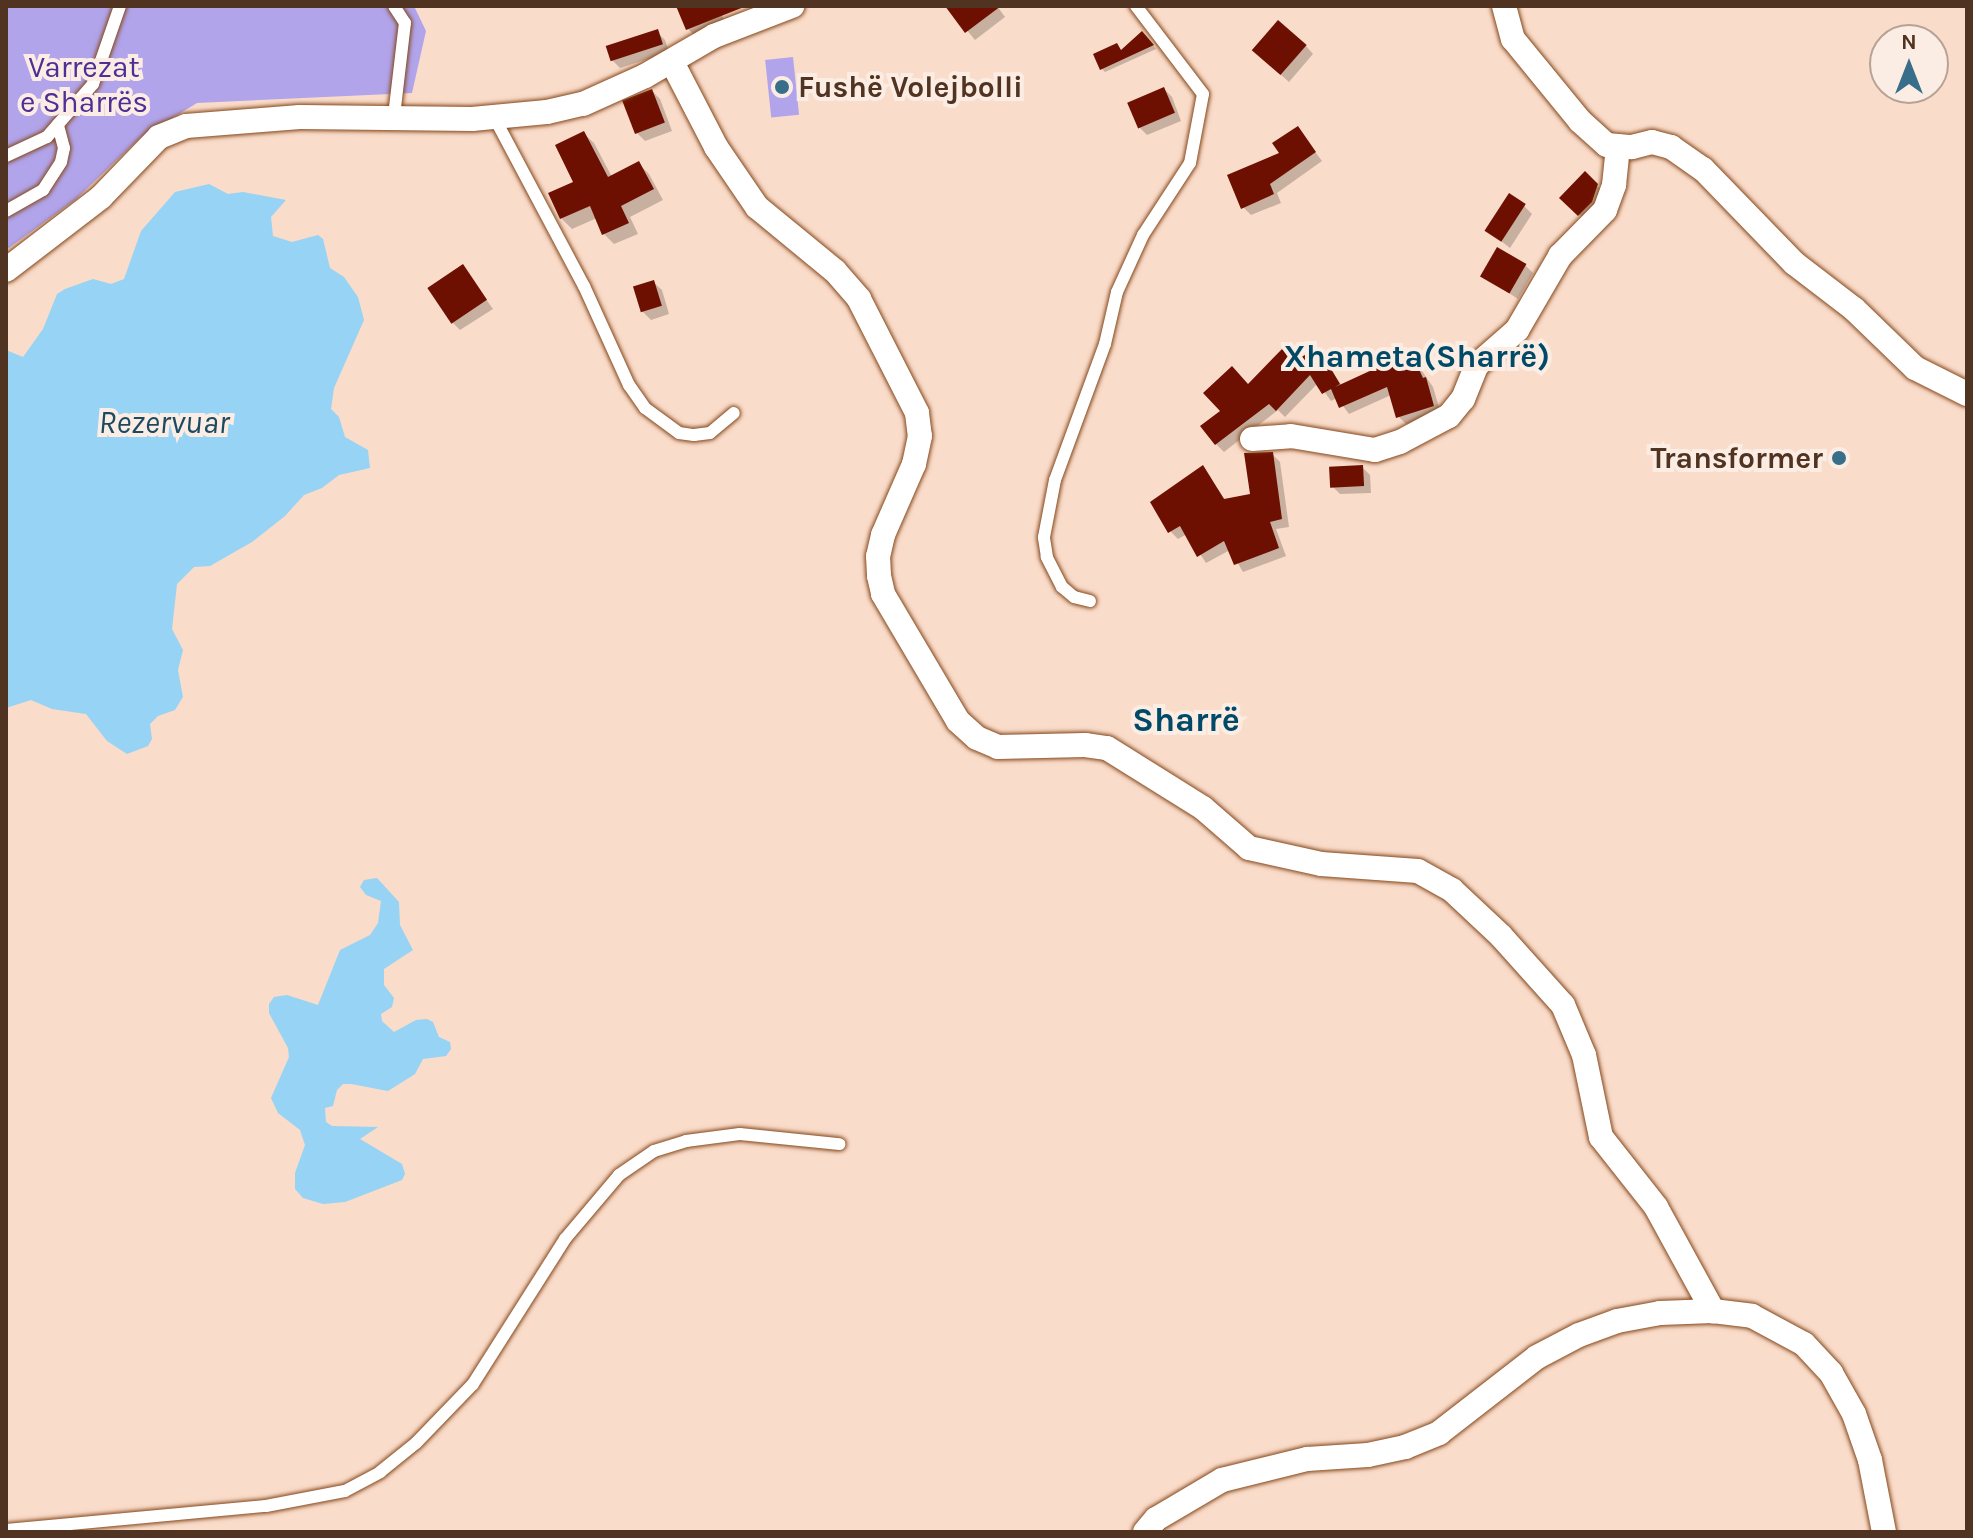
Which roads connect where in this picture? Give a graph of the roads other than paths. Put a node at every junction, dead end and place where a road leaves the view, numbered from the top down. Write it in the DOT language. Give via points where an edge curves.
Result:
graph roads {
  1 [pos="120,6"];
  2 [pos="394,6"];
  3 [pos="792,6"];
  4 [pos="1136,6"];
  5 [pos="1504,6"];
  6 [pos="672,62"];
  7 [pos="394,116"];
  8 [pos="494,117"];
  9 [pos="58,125"];
  10 [pos="1618,146"];
  11 [pos="6,156"];
  12 [pos="6,211"];
  13 [pos="6,270"];
  14 [pos="1967,394"];
  15 [pos="734,413"];
  16 [pos="1252,439"];
  17 [pos="1090,601"];
  18 [pos="839,1144"];
  19 [pos="1713,1311"];
  20 [pos="6,1530"];
  21 [pos="1145,1532"];
  22 [pos="1884,1532"];
  1 -- 9 [label="lane" via="93,84"];
  2 -- 7 [label="lane" via="405,23"];
  3 -- 6 [label="street" via="714,36"];
  4 -- 17 [label="lane" via="1203,94 1190,163 1143,235 1117,292 1105,344 1055,480 1044,537 1047,557 1062,587"];
  5 -- 10 [label="street" via="1513,39 1541,76 1580,121 1607,145"];
  6 -- 8 [label="street" via="583,104"];
  6 -- 19 [label="street" via="716,147 757,207 835,271 859,299 917,413 920,436 914,464 883,535 879,576 883,594 958,721 998,747 1107,748 1203,808 1249,848 1321,864 1418,871 1452,890 1563,1005 1584,1055 1601,1137 1656,1207"];
  7 -- 8 [label="street"];
  7 -- 13 [label="street" via="228,122 170,132 148,146 101,197"];
  8 -- 15 [label="lane" via="645,408 679,433 694,435 710,433"];
  9 -- 11 [label="lane" via="47,137"];
  9 -- 12 [label="lane" via="64,148 61,162 43,190"];
  10 -- 14 [label="street" via="1652,142 1671,147 1703,169 1794,263 1854,309 1915,368"];
  10 -- 16 [label="street" via="1605,210 1560,256 1517,330 1476,366 1463,399 1449,416 1375,450 1310,437"];
  18 -- 20 [label="lane" via="740,1134 686,1141 654,1151 619,1175 565,1239 473,1384 416,1443 345,1491 266,1506"];
  19 -- 21 [label="street" via="1660,1313 1579,1335 1537,1357 1439,1433 1405,1447 1307,1459 1222,1480 1167,1512"];
  19 -- 22 [label="street" via="1752,1316 1804,1344 1831,1373 1854,1414 1870,1460"];
}
